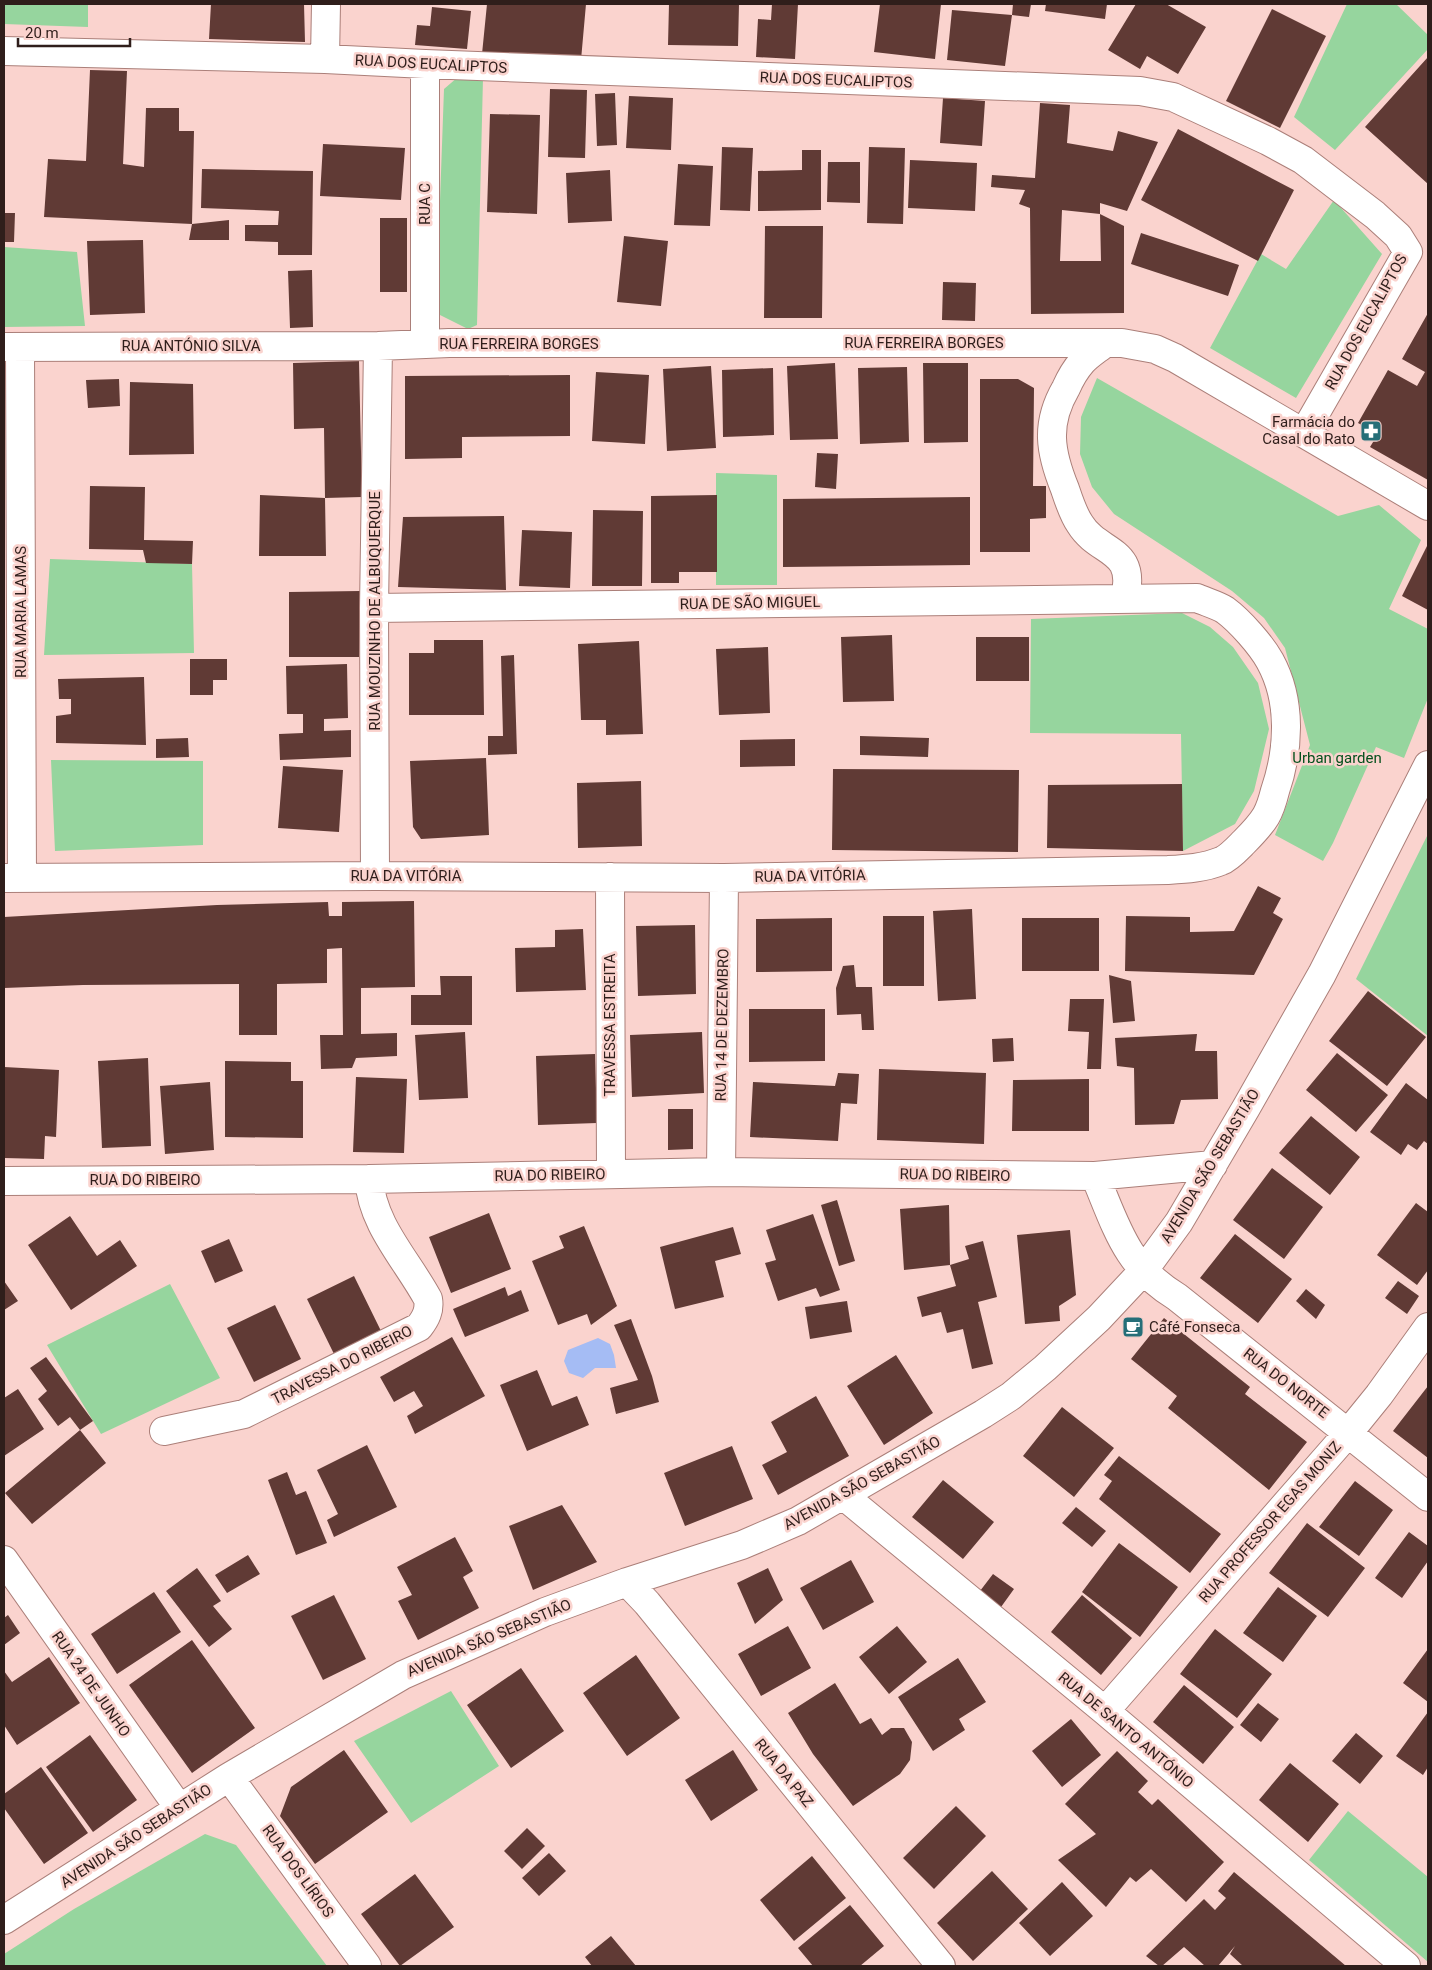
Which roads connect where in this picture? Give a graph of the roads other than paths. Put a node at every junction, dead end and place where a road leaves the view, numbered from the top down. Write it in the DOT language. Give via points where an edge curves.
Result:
graph roads {
  1 [pos="326,4"];
  2 [pos="4,51"];
  3 [pos="325,59"];
  4 [pos="425,64"];
  5 [pos="1105,343"];
  6 [pos="425,344"];
  7 [pos="378,346"];
  8 [pos="12,347"];
  9 [pos="1304,433"];
  10 [pos="1428,506"];
  11 [pos="1125,598"];
  12 [pos="374,608"];
  13 [pos="1428,765"];
  14 [pos="375,876"];
  15 [pos="610,877"];
  16 [pos="13,878"];
  17 [pos="724,878"];
  18 [pos="1213,1165"];
  19 [pos="721,1172"];
  20 [pos="611,1174"];
  21 [pos="1096,1176"];
  22 [pos="369,1179"];
  23 [pos="4,1181"];
  24 [pos="1144,1270"];
  25 [pos="1428,1327"];
  26 [pos="164,1431"];
  27 [pos="1349,1432"];
  28 [pos="844,1496"];
  29 [pos="1428,1497"];
  30 [pos="4,1560"];
  31 [pos="627,1582"];
  32 [pos="1105,1711"];
  33 [pos="229,1776"];
  34 [pos="179,1808"];
  35 [pos="4,1920"];
  36 [pos="367,1966"];
  37 [pos="941,1966"];
  38 [pos="1406,1966"];
  1 -- 3 [label="street"];
  2 -- 3 [label="street, RUA DOS EUCALIPTOS"];
  3 -- 4 [label="street, RUA DOS EUCALIPTOS"];
  4 -- 6 [label="street, RUA C"];
  4 -- 9 [label="street, RUA DOS EUCALIPTOS" via="1140,91 1173,97 1268,141 1318,170 1398,236 1408,252"];
  5 -- 6 [label="street, RUA FERREIRA BORGES"];
  5 -- 9 [label="street, RUA FERREIRA BORGES" via="1155,349 1175,358"];
  5 -- 11 [label="street" via="1073,374 1054,411 1051,435 1054,459 1080,524 1088,535 1119,558 1126,569"];
  6 -- 7 [label="street, RUA FERREIRA BORGES"];
  7 -- 8 [label="street, RUA ANTÓNIO SILVA"];
  7 -- 12 [label="street, RUA MOUZINHO DE ALBUQUERQUE"];
  8 -- 16 [label="street, RUA MARIA LAMAS"];
  9 -- 10 [label="street, RUA FERREIRA BORGES"];
  11 -- 12 [label="street, RUA DE SÃO MIGUEL"];
  11 -- 17 [label="street, RUA DA VITÓRIA" via="1197,598 1224,610 1244,628 1270,661 1282,690 1285,751 1267,814 1258,829 1222,861 1196,868 1168,870"];
  12 -- 14 [label="street, RUA MOUZINHO DE ALBUQUERQUE"];
  13 -- 18 [label="street, AVENIDA SÃO SEBASTIÃO" via="1322,974"];
  14 -- 15 [label="street, RUA DA VITÓRIA"];
  14 -- 16 [label="street, RUA DA VITÓRIA"];
  15 -- 17 [label="street, RUA DA VITÓRIA"];
  15 -- 20 [label="street, TRAVESSA ESTREITA"];
  17 -- 19 [label="street, RUA 14 DE DEZEMBRO"];
  18 -- 21 [label="street, RUA DO RIBEIRO"];
  18 -- 24 [label="street, AVENIDA SÃO SEBASTIÃO" via="1179,1222"];
  19 -- 20 [label="street, RUA DO RIBEIRO"];
  19 -- 21 [label="street, RUA DO RIBEIRO"];
  20 -- 22 [label="street, RUA DO RIBEIRO"];
  21 -- 24 [label="street" via="1129,1254"];
  22 -- 23 [label="street, RUA DO RIBEIRO"];
  22 -- 26 [label="street, TRAVESSA DO RIBEIRO" via="370,1196 377,1215 428,1299 426,1318 419,1327 244,1414"];
  24 -- 27 [label="street, RUA DO NORTE" via="1160,1286"];
  24 -- 28 [label="street, AVENIDA SÃO SEBASTIÃO" via="1077,1338 1011,1396"];
  25 -- 27 [label="street, RUA PROFESSOR EGAS MONIZ"];
  27 -- 29 [label="street, RUA DO NORTE"];
  27 -- 32 [label="street, RUA PROFESSOR EGAS MONIZ"];
  28 -- 31 [label="street, AVENIDA SÃO SEBASTIÃO" via="798,1522 742,1545"];
  28 -- 32 [label="street, RUA DE SANTO ANTÓNIO"];
  30 -- 34 [label="street, RUA 24 DE JUNHO"];
  31 -- 33 [label="street, AVENIDA SÃO SEBASTIÃO" via="545,1612 403,1675"];
  31 -- 37 [label="street, RUA DA PAZ"];
  32 -- 38 [label="street, RUA DE SANTO ANTÓNIO"];
  33 -- 34 [label="street, AVENIDA SÃO SEBASTIÃO"];
  33 -- 36 [label="street, RUA DOS LÍRIOS"];
  34 -- 35 [label="street, AVENIDA SÃO SEBASTIÃO"];
}
